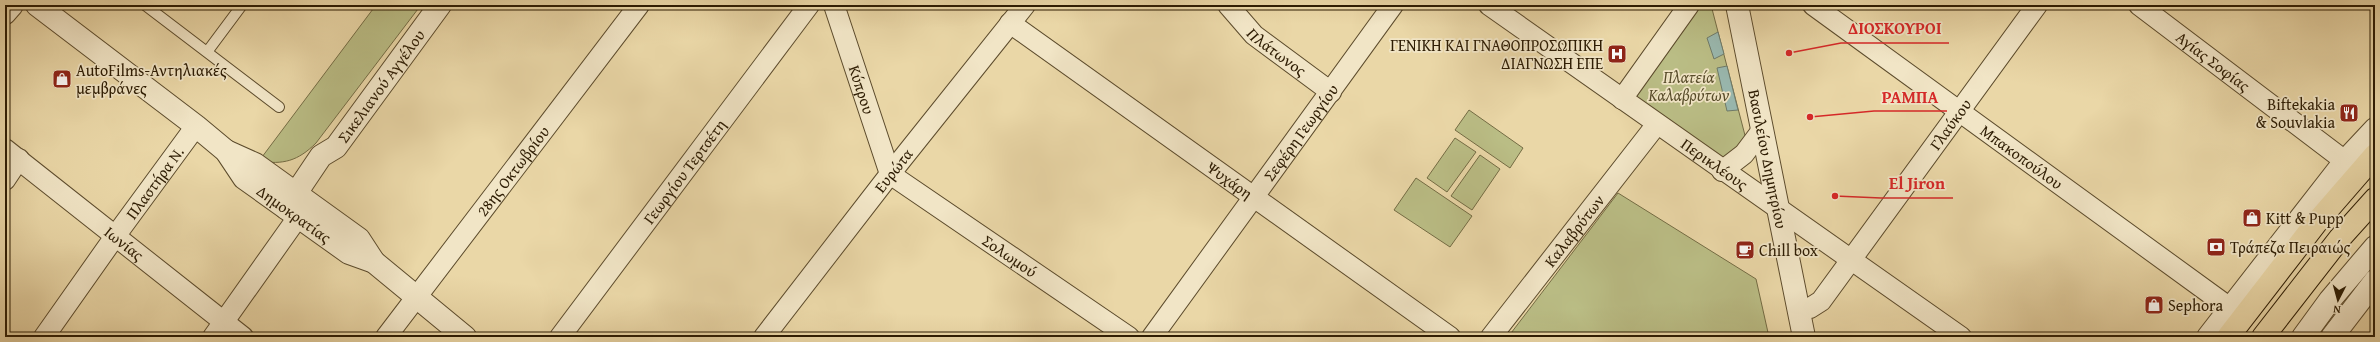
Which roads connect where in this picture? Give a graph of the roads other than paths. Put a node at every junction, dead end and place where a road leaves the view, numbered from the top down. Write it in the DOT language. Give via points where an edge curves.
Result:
graph roads {
  1 [pos="12,5"];
  2 [pos="37,5"];
  3 [pos="145,5"];
  4 [pos="242,5"];
  5 [pos="440,5"];
  6 [pos="639,5"];
  7 [pos="809,5"];
  8 [pos="834,5"];
  9 [pos="1025,5"];
  10 [pos="1228,5"];
  11 [pos="1393,5"];
  12 [pos="1488,5"];
  13 [pos="1689,5"];
  14 [pos="1813,5"];
  15 [pos="2037,5"];
  16 [pos="2139,5"];
  17 [pos="1741,7"];
  18 [pos="5,14"];
  19 [pos="1010,23"];
  20 [pos="207,52"];
  21 [pos="1331,92"];
  22 [pos="1622,99"];
  23 [pos="279,107"];
  24 [pos="1960,112"];
  25 [pos="1657,124"];
  26 [pos="196,126"];
  27 [pos="2375,129"];
  28 [pos="1762,130"];
  29 [pos="12,154"];
  30 [pos="2375,155"];
  31 [pos="2345,161"];
  32 [pos="1722,171"];
  33 [pos="890,174"];
  34 [pos="5,180"];
  35 [pos="1255,197"];
  36 [pos="2375,199"];
  37 [pos="297,205"];
  38 [pos="1778,210"];
  39 [pos="116,235"];
  40 [pos="2375,246"];
  41 [pos="1852,260"];
  42 [pos="2375,281"];
  43 [pos="417,296"];
  44 [pos="2230,308"];
  45 [pos="1798,309"];
  46 [pos="218,330"];
  47 [pos="44,337"];
  48 [pos="243,337"];
  49 [pos="386,337"];
  50 [pos="465,337"];
  51 [pos="560,337"];
  52 [pos="764,337"];
  53 [pos="1129,337"];
  54 [pos="1152,337"];
  55 [pos="1450,337"];
  56 [pos="1491,337"];
  57 [pos="1804,337"];
  58 [pos="1961,337"];
  59 [pos="2208,337"];
  60 [pos="2228,337"];
  61 [pos="2263,337"];
  62 [pos="2303,337"];
  63 [pos="2332,337"];
  1 -- 18 [label="street"];
  2 -- 26 [label="street, Δημοκρατίας"];
  3 -- 20 [label="lane"];
  4 -- 20 [label="lane"];
  5 -- 37 [label="street, Σικελιανού Αγγέλου" via="336,147 321,156"];
  6 -- 43 [label="street, 28ης Οκτωβρίου"];
  7 -- 51 [label="street, Γεωργίου Τερτσέτη"];
  8 -- 33 [label="street, Κύπρου"];
  9 -- 19 [label="street, Ευρώτα"];
  10 -- 21 [label="street, Πλάτωνος" via="1254,35"];
  11 -- 21 [label="street, Σεφέρη Γεωργίου"];
  12 -- 22 [label="street, Περικλέους"];
  13 -- 22 [label="street"];
  14 -- 24 [label="street, Μπακοπούλου"];
  15 -- 24 [label="street, Γλαύκου"];
  16 -- 31 [label="street, Αγίας Σοφίας"];
  17 -- 28 [label="street, Βασιλείου Δημητρίου"];
  19 -- 33 [label="street, Ευρώτα"];
  19 -- 35 [label="street, Ψυχάρη"];
  20 -- 23 [label="lane"];
  21 -- 35 [label="street, Σεφέρη Γεωργίου"];
  22 -- 25 [label="street, Περικλέους"];
  24 -- 41 [label="street, Γλαύκου"];
  24 -- 44 [label="street, Μπακοπούλου"];
  25 -- 32 [label="street, Περικλέους"];
  25 -- 56 [label="street, Καλαβρύτων"];
  26 -- 37 [label="street, Δημοκρατίας" via="226,151 255,164"];
  26 -- 39 [label="street, Πλαστήρα Ν."];
  27 -- 31 [label="street"];
  28 -- 32 [label="street" via="1744,154"];
  28 -- 38 [label="street, Βασιλείου Δημητρίου"];
  29 -- 34 [label="street"];
  29 -- 39 [label="street, Ιωνίας"];
  30 -- 60 [label="main road" via="2316,223"];
  31 -- 44 [label="street"];
  32 -- 38 [label="street, Περικλέους"];
  33 -- 52 [label="street, Ευρώτα"];
  33 -- 53 [label="street, Σολωμού"];
  35 -- 54 [label="street, Σεφέρη Γεωργίου"];
  35 -- 55 [label="street, Ψυχάρη"];
  36 -- 61 [label="main road" via="2340,238"];
  37 -- 43 [label="street, Δημοκρατίας" via="359,239 374,262"];
  37 -- 46 [label="street"];
  38 -- 41 [label="street, Περικλέους"];
  38 -- 45 [label="street, Βασιλείου Δημητρίου"];
  39 -- 46 [label="street, Ιωνίας"];
  39 -- 47 [label="street, Πλαστήρα Ν."];
  40 -- 62 [label="street"];
  41 -- 45 [label="street, Γλαύκου" via="1821,301 1810,308"];
  41 -- 58 [label="street, Περικλέους"];
  42 -- 63 [label="street"];
  43 -- 49 [label="street, 28ης Οκτωβρίου"];
  43 -- 50 [label="street, Δημοκρατίας"];
  44 -- 59 [label="street"];
  45 -- 57 [label="street, Βασιλείου Δημητρίου"];
  46 -- 48 [label="street, Ιωνίας"];
}
